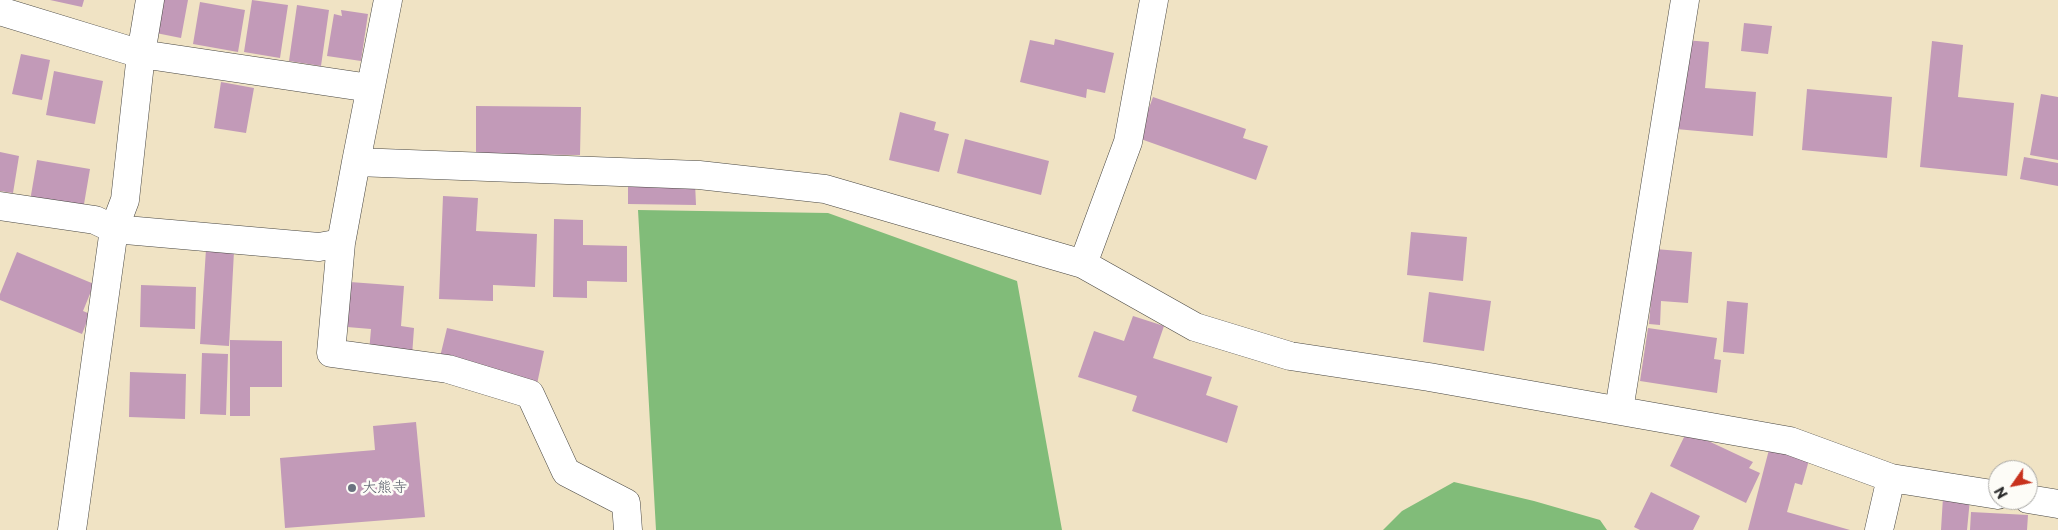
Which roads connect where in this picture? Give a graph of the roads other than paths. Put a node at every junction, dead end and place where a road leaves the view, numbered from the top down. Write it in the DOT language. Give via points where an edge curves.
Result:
graph roads {
  1 [pos="150,0"];
  2 [pos="388,0"];
  3 [pos="1154,0"];
  4 [pos="1685,0"];
  5 [pos="0,11"];
  6 [pos="141,54"];
  7 [pos="370,88"];
  8 [pos="356,162"];
  9 [pos="0,206"];
  10 [pos="114,229"];
  11 [pos="341,243"];
  12 [pos="1083,264"];
  13 [pos="1619,410"];
  14 [pos="1890,478"];
  15 [pos="1988,493"];
  16 [pos="2038,501"];
  17 [pos="2058,504"];
  18 [pos="72,530"];
  19 [pos="628,530"];
  20 [pos="1879,530"];
  1 -- 6 [label="street"];
  2 -- 7 [label="street"];
  3 -- 12 [label="street" via="1128,142"];
  4 -- 13 [label="street"];
  5 -- 6 [label="street"];
  6 -- 7 [label="street"];
  6 -- 10 [label="street" via="125,200"];
  7 -- 8 [label="street"];
  8 -- 11 [label="street"];
  8 -- 12 [label="street" via="699,175 825,189"];
  9 -- 10 [label="street" via="94,220"];
  10 -- 11 [label="street" via="318,247"];
  10 -- 18 [label="street"];
  11 -- 19 [label="street" via="331,353 448,369 530,394 566,472 626,503"];
  12 -- 13 [label="street" via="1195,327 1290,356"];
  13 -- 14 [label="street" via="1790,442"];
  14 -- 15 [label="street"];
  14 -- 20 [label="street"];
  16 -- 17 [label="street"];
}
